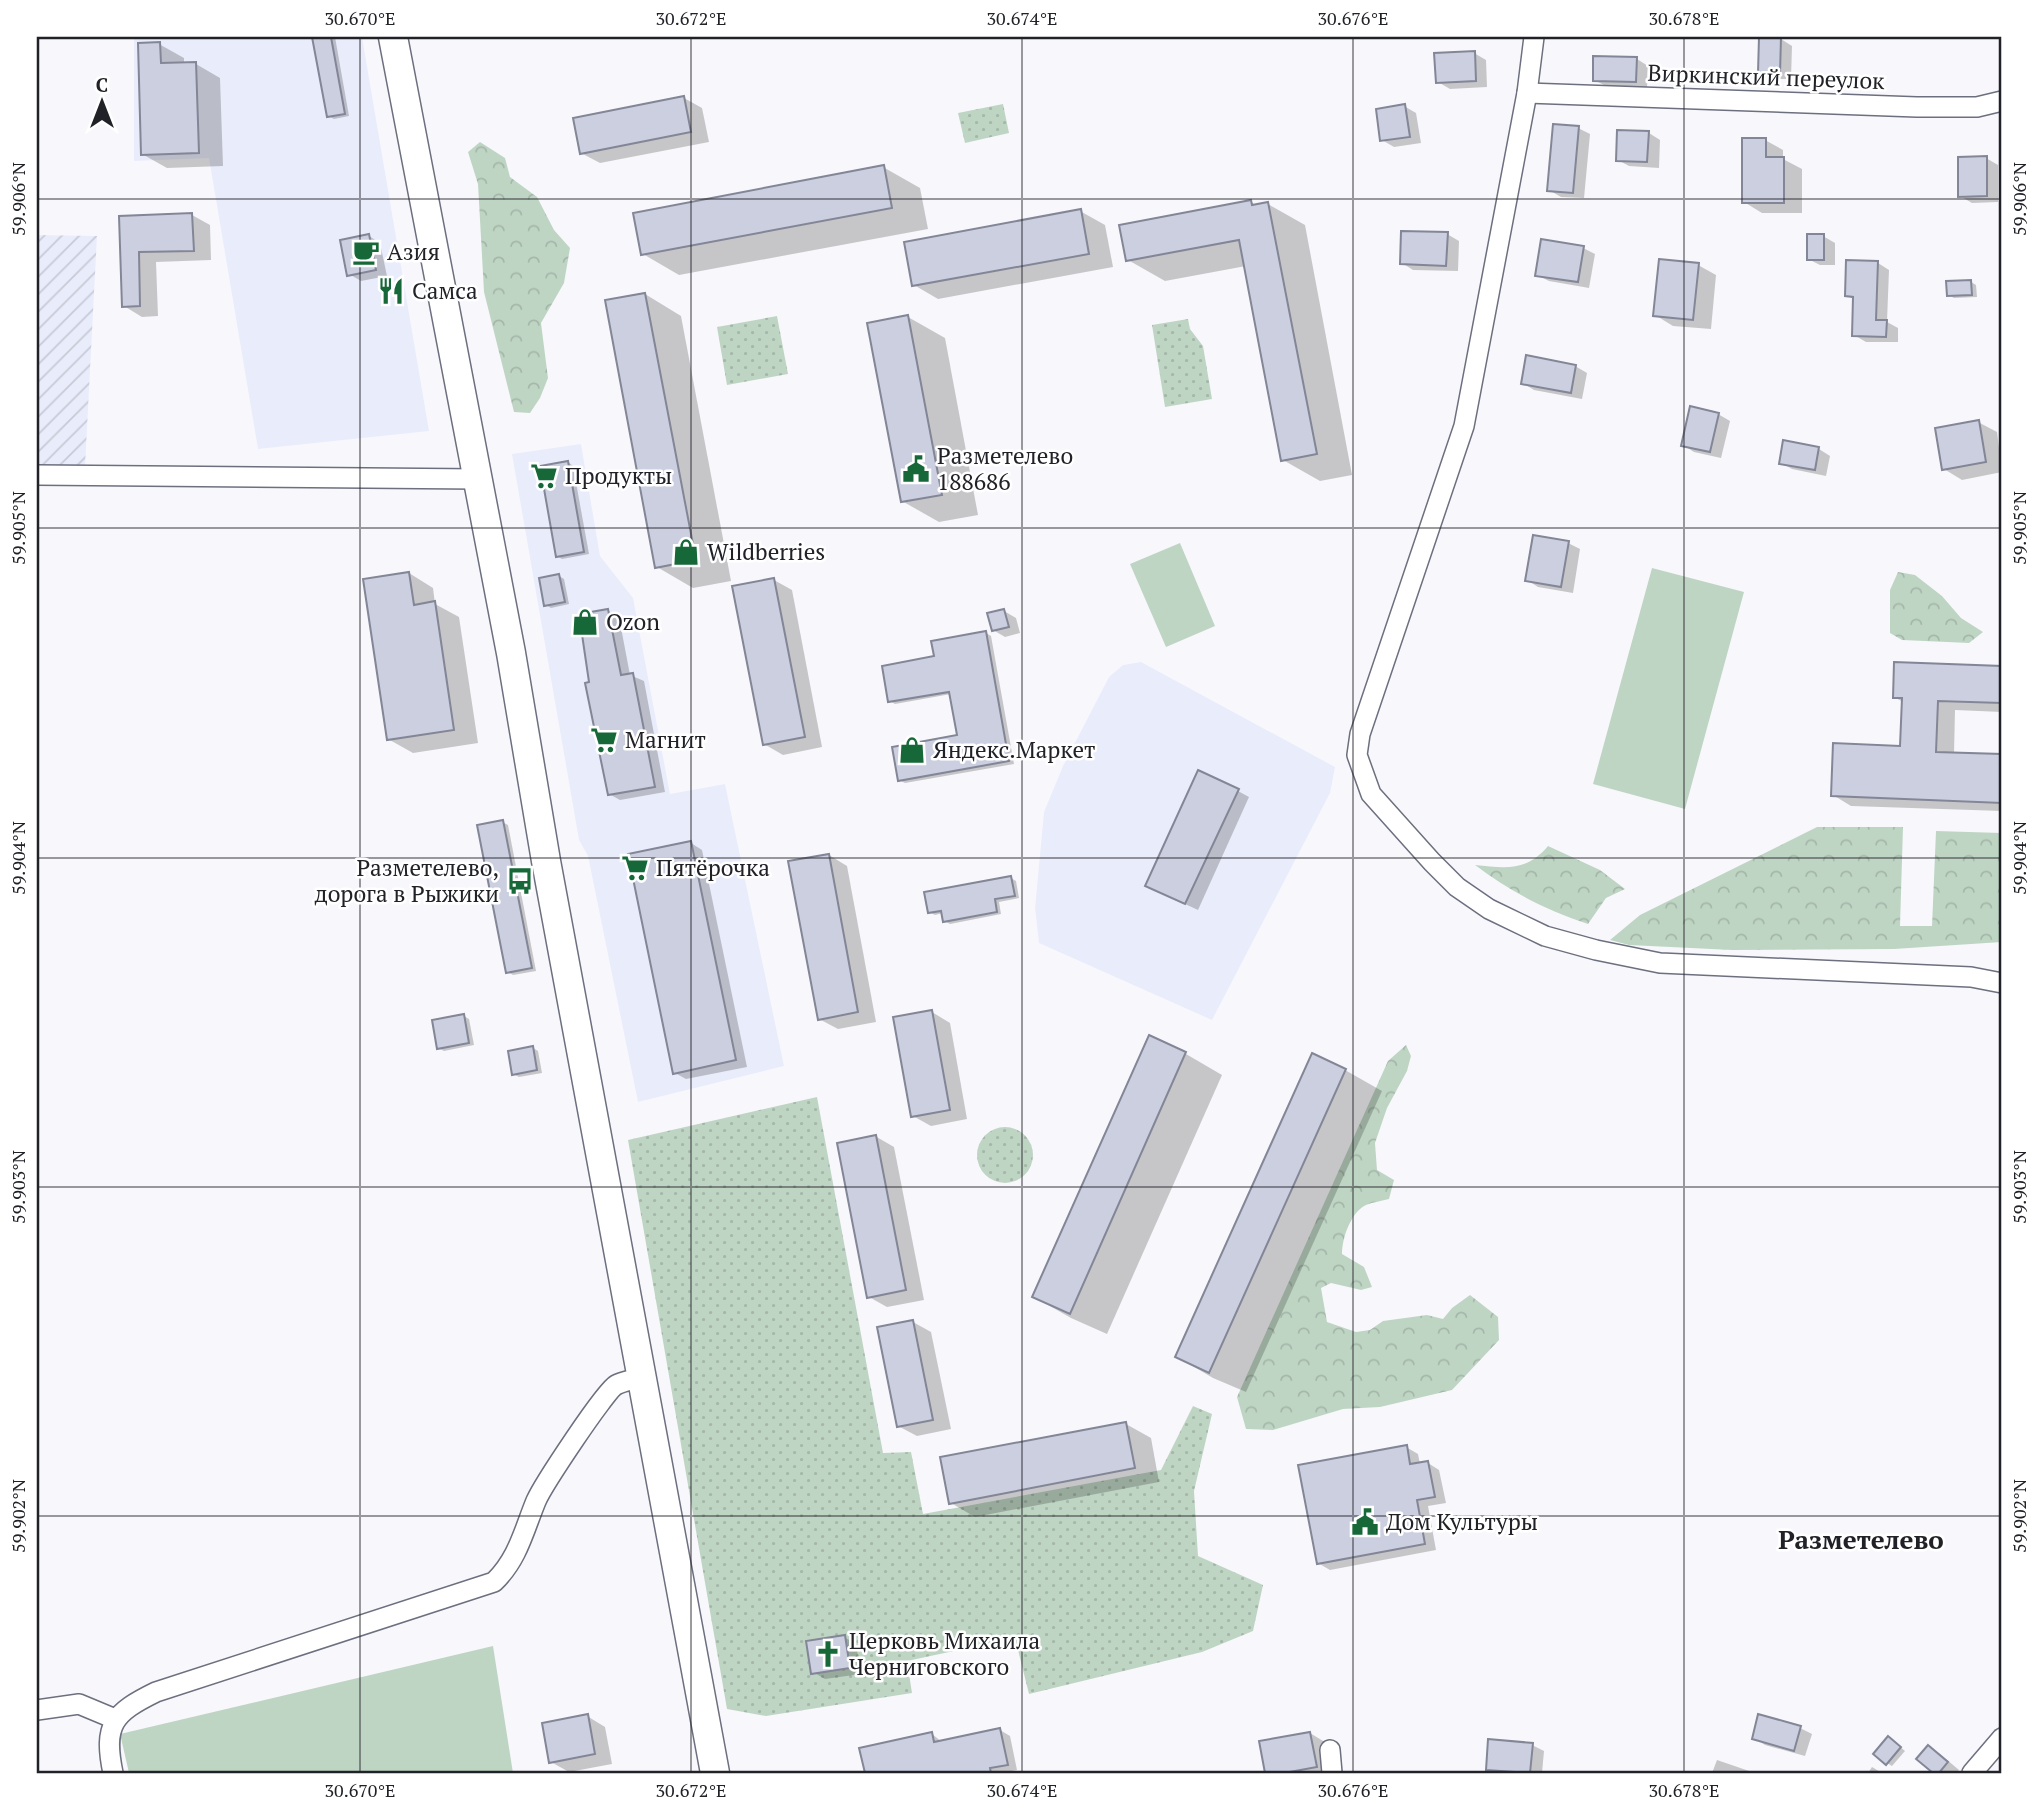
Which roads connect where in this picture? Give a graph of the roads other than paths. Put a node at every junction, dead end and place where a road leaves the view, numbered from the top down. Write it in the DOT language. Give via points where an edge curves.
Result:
graph roads {
  1 [pos="393,37"];
  2 [pos="1534,37"];
  3 [pos="1527,93"];
  4 [pos="2002,101"];
  5 [pos="37,475"];
  6 [pos="478,480"];
  7 [pos="2002,983"];
  8 [pos="642,1377"];
  9 [pos="37,1710"];
  10 [pos="115,1719"];
  11 [pos="2002,1738"];
  12 [pos="1330,1750"];
  13 [pos="113,1773"];
  14 [pos="715,1773"];
  15 [pos="1332,1773"];
  16 [pos="1972,1773"];
  1 -- 6 [label="main road"];
  2 -- 3 [label="street"];
  3 -- 4 [label="street, Виркинский переулок" via="1917,107 1977,107"];
  3 -- 7 [label="street" via="1464,426 1360,734 1357,755 1371,794 1458,887 1489,909 1545,936 1660,963"];
  5 -- 6 [label="street"];
  6 -- 8 [label="main road"];
  8 -- 10 [label="street" via="614,1386 557,1464 537,1499 517,1552 494,1582 156,1692"];
  8 -- 14 [label="main road"];
  9 -- 10 [label="street" via="79,1704"];
  10 -- 13 [label="street" via="108,1748"];
  11 -- 16 [label="street"];
  12 -- 15 [label="street"];
}
